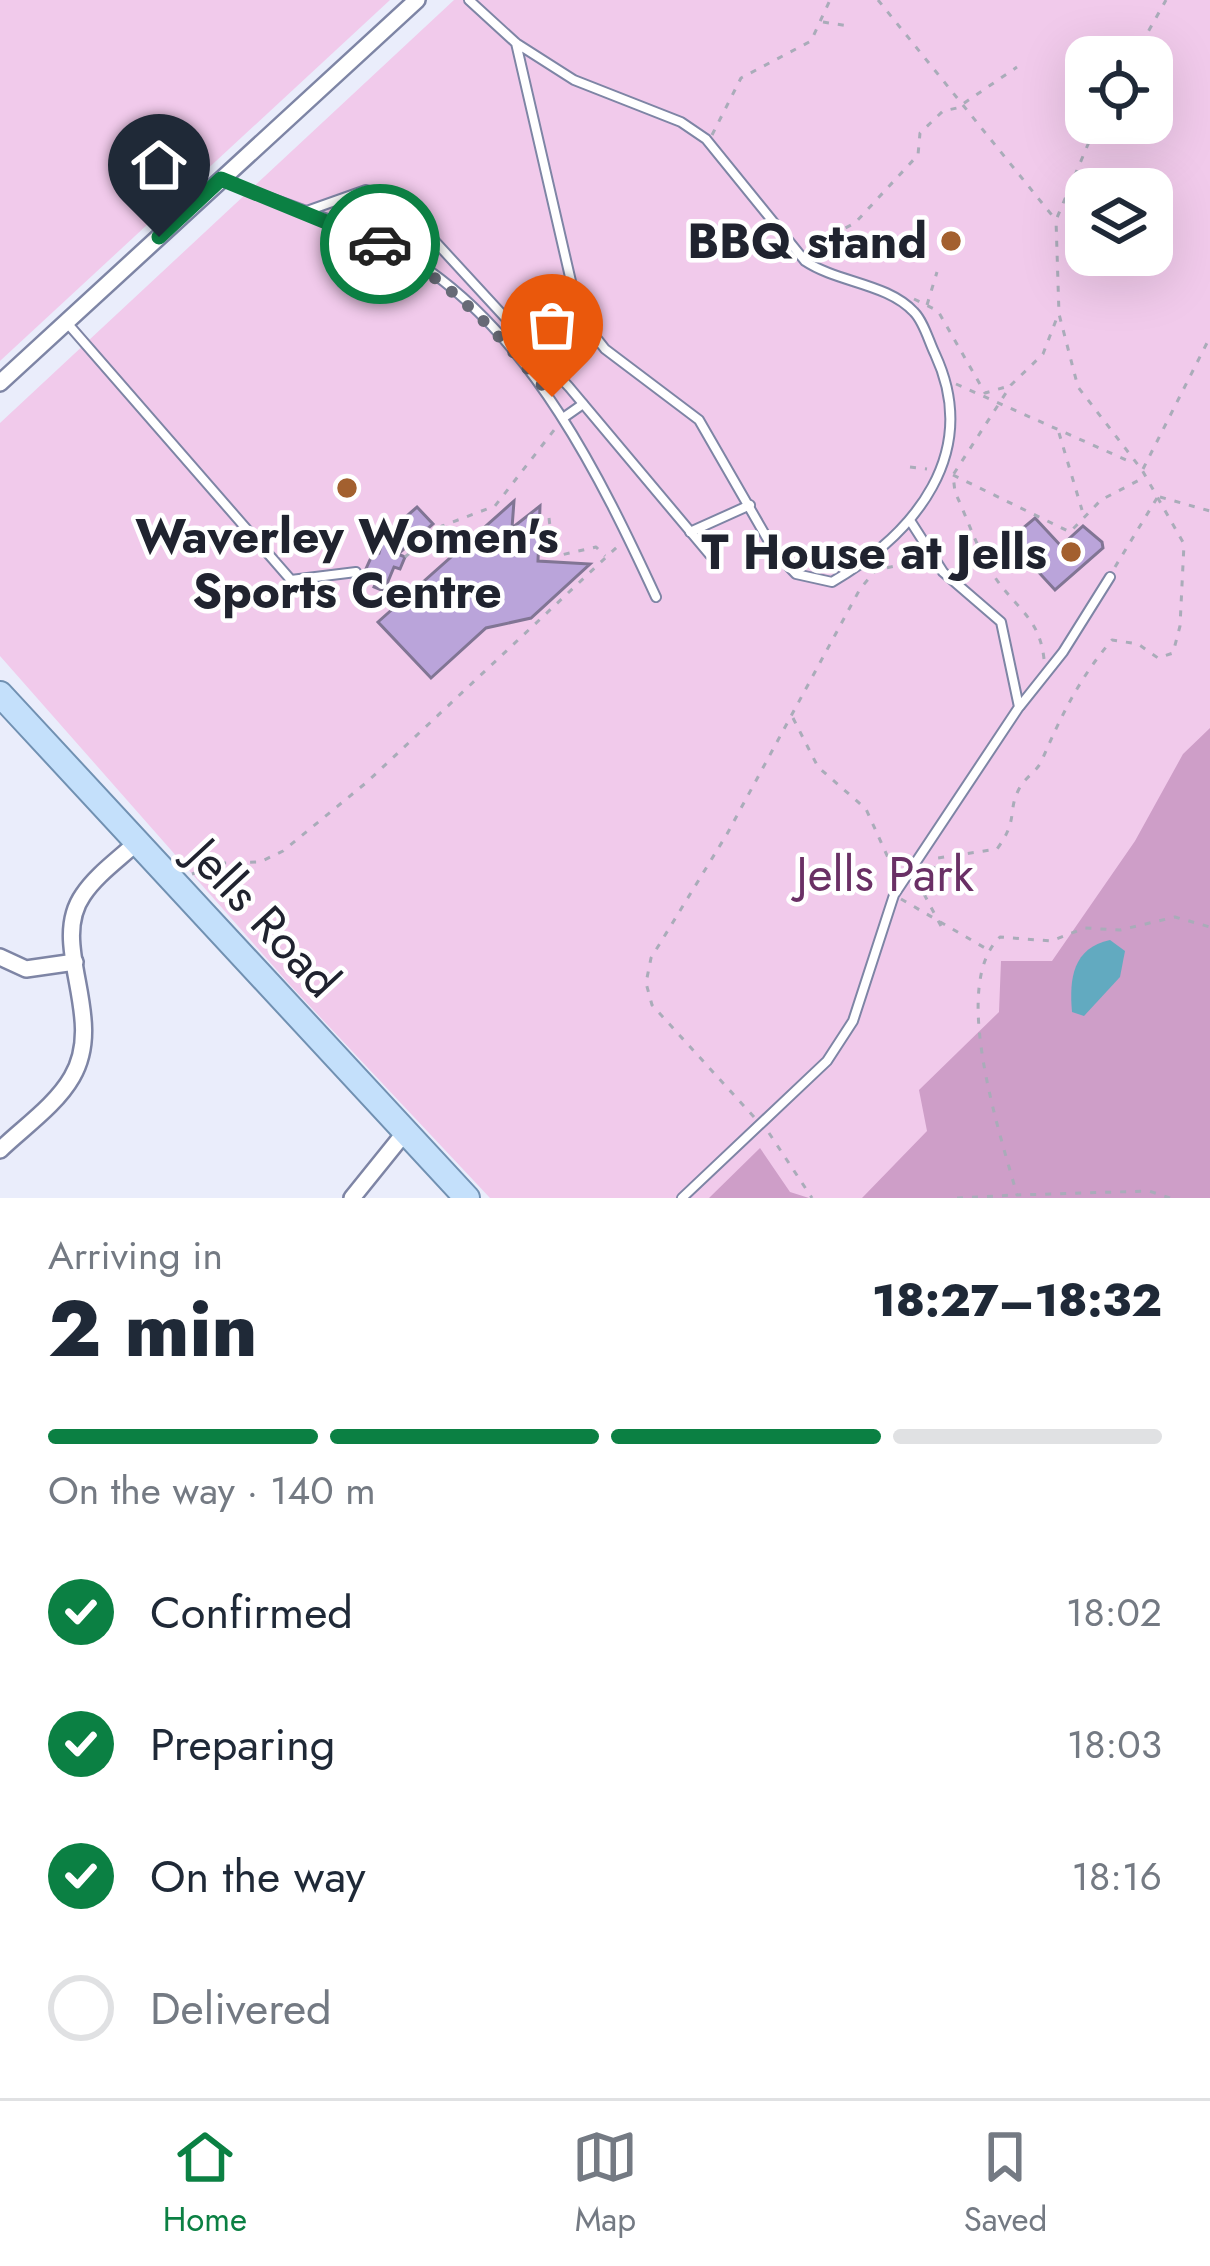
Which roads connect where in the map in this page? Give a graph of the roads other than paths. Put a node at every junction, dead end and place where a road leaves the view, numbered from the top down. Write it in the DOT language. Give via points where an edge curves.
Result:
graph roads {
  1 [pos="417,0"];
  2 [pos="469,0"];
  3 [pos="516,43"];
  4 [pos="221,179"];
  5 [pos="304,212"];
  6 [pos="67,322"];
  7 [pos="0,383"];
  8 [pos="583,404"];
  9 [pos="563,418"];
  10 [pos="750,505"];
  11 [pos="911,522"];
  12 [pos="690,532"];
  13 [pos="710,555"];
  14 [pos="356,572"];
  15 [pos="1110,577"];
  16 [pos="656,597"];
  17 [pos="0,694"];
  18 [pos="1018,707"];
  19 [pos="136,843"];
  20 [pos="0,957"];
  21 [pos="75,962"];
  22 [pos="406,1131"];
  23 [pos="0,1150"];
  24 [pos="352,1198"];
  25 [pos="466,1198"];
  26 [pos="682,1198"];
  1 -- 4 [label="street"];
  2 -- 3 [label="lane"];
  3 -- 10 [label="lane" via="579,316 604,349 699,420"];
  3 -- 11 [label="lane" via="574,80 681,122 706,139 805,261 916,314 947,381 952,416 949,472"];
  4 -- 5 [label="lane"];
  4 -- 6 [label="street"];
  5 -- 8 [label="lane" via="366,190 396,200"];
  5 -- 9 [label="lane" via="418,263 508,345"];
  6 -- 7 [label="street"];
  6 -- 14 [label="lane" via="291,580"];
  8 -- 9 [label="lane"];
  8 -- 12 [label="lane"];
  9 -- 16 [label="lane"];
  10 -- 11 [label="lane" via="796,574 832,582"];
  10 -- 12 [label="lane"];
  11 -- 18 [label="lane" via="932,559 1001,622"];
  12 -- 13 [label="lane"];
  15 -- 18 [label="lane"];
  17 -- 19 [label="main road, Jells Road"];
  18 -- 26 [label="lane" via="897,890 853,1022 827,1061"];
  19 -- 21 [label="street" via="83,894 75,910"];
  19 -- 22 [label="main road, Jells Road"];
  20 -- 21 [label="street" via="26,969"];
  21 -- 23 [label="street" via="86,1020 74,1075"];
  22 -- 24 [label="street"];
  22 -- 25 [label="main road, Jells Road"];
}
